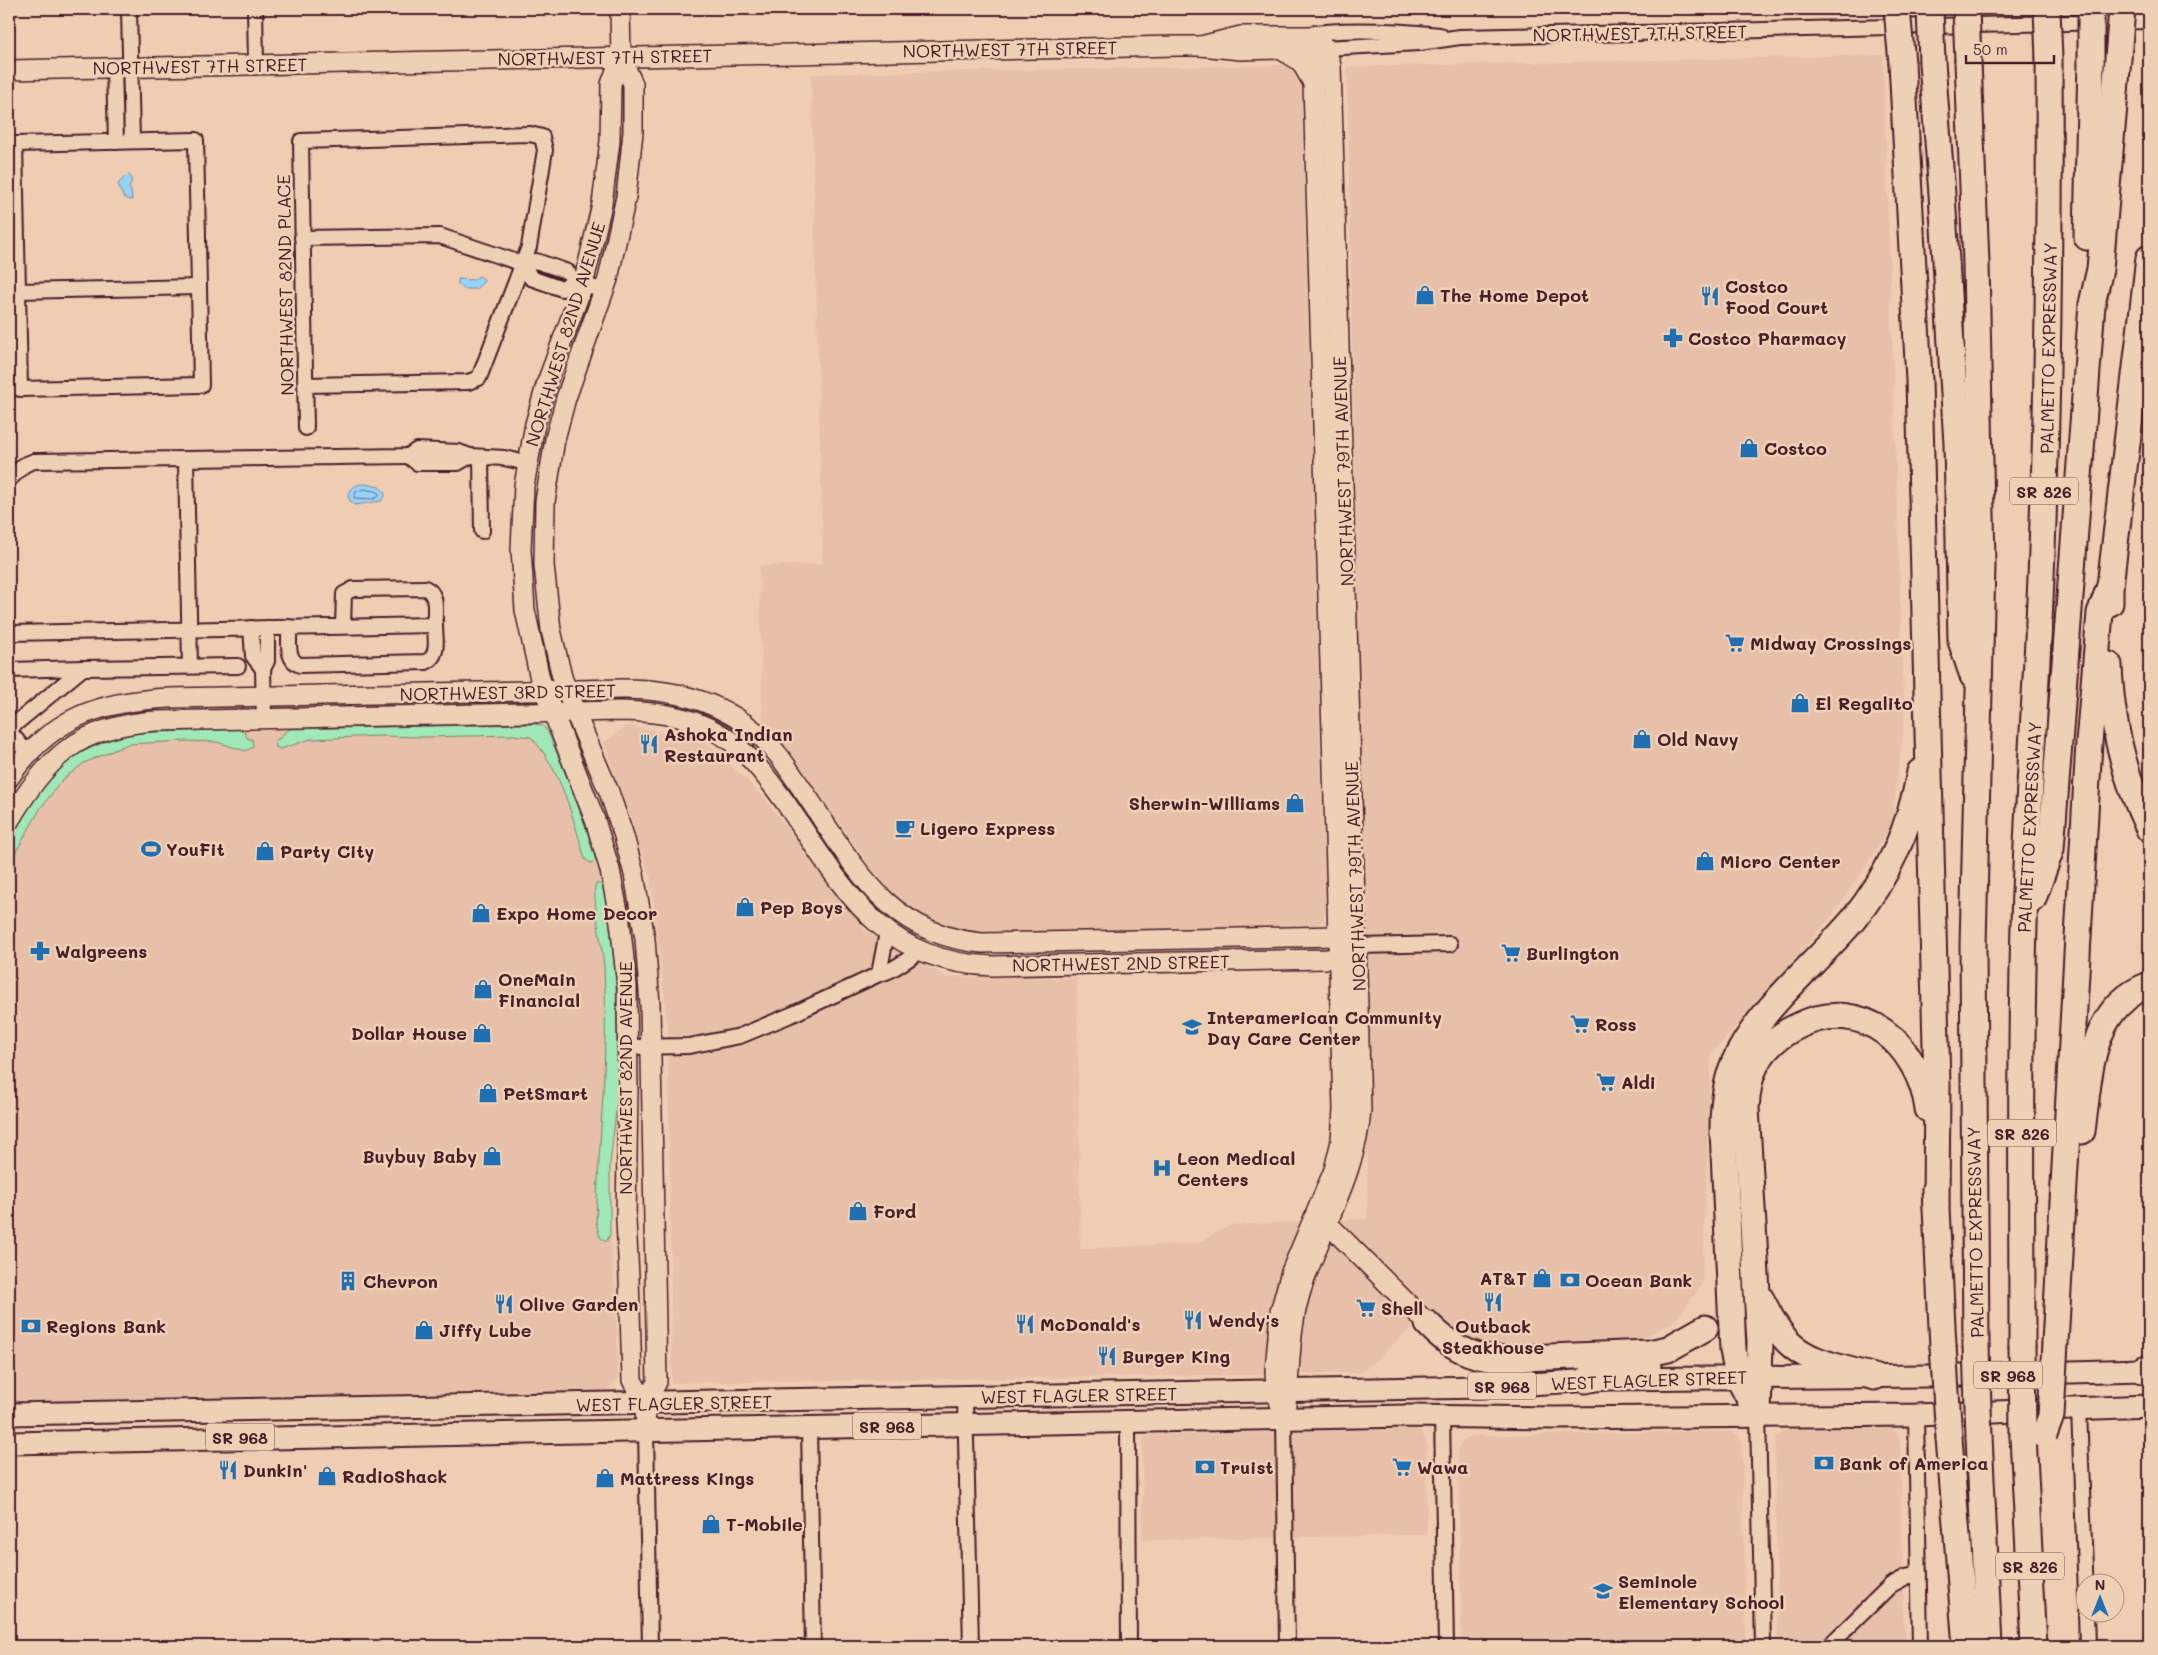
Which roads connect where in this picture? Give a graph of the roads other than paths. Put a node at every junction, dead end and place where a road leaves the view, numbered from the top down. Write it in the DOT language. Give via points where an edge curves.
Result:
graph roads {
  1 [pos="129,9"];
  2 [pos="255,9"];
  3 [pos="620,9"];
  4 [pos="1897,9"];
  5 [pos="1930,9"];
  6 [pos="1966,9"];
  7 [pos="2047,9"];
  8 [pos="2091,9"];
  9 [pos="2122,9"];
  10 [pos="2149,21"];
  11 [pos="1303,35"];
  12 [pos="1460,37"];
  13 [pos="1280,42"];
  14 [pos="1201,46"];
  15 [pos="1326,48"];
  16 [pos="621,57"];
  17 [pos="256,64"];
  18 [pos="122,68"];
  19 [pos="9,70"];
  20 [pos="1313,83"];
  21 [pos="132,141"];
  22 [pos="116,142"];
  23 [pos="302,238"];
  24 [pos="2149,258"];
  25 [pos="523,264"];
  26 [pos="579,284"];
  27 [pos="199,287"];
  28 [pos="18,291"];
  29 [pos="604,291"];
  30 [pos="2092,304"];
  31 [pos="305,385"];
  32 [pos="306,428"];
  33 [pos="476,457"];
  34 [pos="186,459"];
  35 [pos="527,463"];
  36 [pos="9,480"];
  37 [pos="482,531"];
  38 [pos="1326,531"];
  39 [pos="1345,533"];
  40 [pos="2110,586"];
  41 [pos="435,625"];
  42 [pos="343,626"];
  43 [pos="289,627"];
  44 [pos="251,628"];
  45 [pos="266,628"];
  46 [pos="189,629"];
  47 [pos="9,633"];
  48 [pos="190,666"];
  49 [pos="238,666"];
  50 [pos="83,668"];
  51 [pos="263,669"];
  52 [pos="9,670"];
  53 [pos="566,690"];
  54 [pos="544,691"];
  55 [pos="1979,695"];
  56 [pos="264,696"];
  57 [pos="575,712"];
  58 [pos="621,712"];
  59 [pos="552,713"];
  60 [pos="264,719"];
  61 [pos="9,730"];
  62 [pos="1926,733"];
  63 [pos="591,749"];
  64 [pos="28,754"];
  65 [pos="9,778"];
  66 [pos="9,821"];
  67 [pos="2149,829"];
  68 [pos="2024,922"];
  69 [pos="887,932"];
  70 [pos="930,932"];
  71 [pos="1338,936"];
  72 [pos="1450,944"];
  73 [pos="1357,946"];
  74 [pos="922,952"];
  75 [pos="1339,958"];
  76 [pos="879,974"];
  77 [pos="2149,985"];
  78 [pos="651,1046"];
  79 [pos="628,1047"];
  80 [pos="1936,1205"];
  81 [pos="1328,1224"];
  82 [pos="1312,1242"];
  83 [pos="2061,1246"];
  84 [pos="1730,1266"];
  85 [pos="1758,1292"];
  86 [pos="1428,1324"];
  87 [pos="1705,1328"];
  88 [pos="2147,1369"];
  89 [pos="1749,1377"];
  90 [pos="1874,1377"];
  91 [pos="1586,1380"];
  92 [pos="1282,1391"];
  93 [pos="965,1398"];
  94 [pos="645,1404"];
  95 [pos="2149,1406"];
  96 [pos="324,1409"];
  97 [pos="284,1410"];
  98 [pos="2079,1410"];
  99 [pos="9,1414"];
  100 [pos="1916,1414"];
  101 [pos="1758,1415"];
  102 [pos="1442,1416"];
  103 [pos="1284,1418"];
  104 [pos="1128,1422"];
  105 [pos="966,1424"];
  106 [pos="809,1428"];
  107 [pos="646,1430"];
  108 [pos="291,1436"];
  109 [pos="2034,1436"];
  110 [pos="252,1437"];
  111 [pos="9,1443"];
  112 [pos="2085,1572"];
  113 [pos="1919,1574"];
  114 [pos="2086,1622"];
  115 [pos="650,1646"];
  116 [pos="813,1646"];
  117 [pos="971,1646"];
  118 [pos="1129,1646"];
  119 [pos="1287,1646"];
  120 [pos="1446,1646"];
  121 [pos="1763,1646"];
  122 [pos="1829,1646"];
  123 [pos="1920,1646"];
  124 [pos="1966,1646"];
  125 [pos="1989,1646"];
  126 [pos="2034,1646"];
  127 [pos="2087,1646"];
  1 -- 18 [label="street"];
  2 -- 17 [label="street"];
  3 -- 16 [label="street, NORTHWEST 82ND AVENUE"];
  4 -- 62 [label="highway, bridge" via="1919,380"];
  5 -- 55 [label="highway, bridge" via="1959,487 1961,641"];
  6 -- 55 [label="highway, PALMETTO EXPRESSWAY / SR 826, bridge" via="1976,263 1982,564"];
  7 -- 68 [label="highway, PALMETTO EXPRESSWAY / SR 826, bridge" via="2050,259 2047,405"];
  8 -- 30 [label="highway, bridge" via="2087,266"];
  9 -- 30 [label="highway, bridge" via="2100,269"];
  10 -- 12 [label="street, NORTHWEST 7TH STREET"];
  11 -- 12 [label="street, NORTHWEST 7TH STREET" via="1322,31 1408,32"];
  11 -- 13 [label="street, NORTHWEST 7TH STREET"];
  11 -- 15 [label="street" via="1316,38"];
  12 -- 15 [label="street, NORTHWEST 7TH STREET" via="1419,43"];
  13 -- 14 [label="street, NORTHWEST 7TH STREET" via="1241,36"];
  13 -- 14 [label="street, NORTHWEST 7TH STREET" via="1257,50"];
  13 -- 15 [label="street, NORTHWEST 7TH STREET"];
  13 -- 20 [label="street" via="1301,62"];
  14 -- 16 [label="street, NORTHWEST 7TH STREET"];
  15 -- 20 [label="street, NORTHWEST 79TH AVENUE" via="1319,58"];
  15 -- 39 [label="street, NORTHWEST 79TH AVENUE" via="1331,75"];
  16 -- 17 [label="street, NORTHWEST 7TH STREET"];
  16 -- 26 [label="street, NORTHWEST 82ND AVENUE" via="611,84 606,182 594,244"];
  16 -- 29 [label="street, NORTHWEST 82ND AVENUE" via="633,84 631,156 619,238"];
  17 -- 18 [label="street, NORTHWEST 7TH STREET"];
  18 -- 19 [label="street, NORTHWEST 7TH STREET"];
  18 -- 21 [label="street"];
  18 -- 22 [label="street"];
  20 -- 38 [label="street, NORTHWEST 79TH AVENUE"];
  21 -- 22 [label="street"];
  21 -- 27 [label="street" via="196,140"];
  22 -- 28 [label="street" via="15,144"];
  23 -- 25 [label="street" via="440,236"];
  23 -- 25 [label="street, NORTHWEST 82ND PLACE" via="302,140 530,134 542,137 545,150 529,247"];
  23 -- 31 [label="street, NORTHWEST 82ND PLACE"];
  24 -- 40 [label="highway"];
  25 -- 26 [label="street" via="536,261 568,272"];
  25 -- 31 [label="street" via="479,378 468,382"];
  26 -- 29 [label="street"];
  26 -- 35 [label="street, NORTHWEST 82ND AVENUE" via="541,401"];
  27 -- 28 [label="street"];
  27 -- 28 [label="street" via="201,385 182,386 20,389"];
  29 -- 53 [label="street, NORTHWEST 82ND AVENUE" via="560,418 544,502 545,587 551,630"];
  30 -- 68 [label="highway" via="2051,848"];
  31 -- 32 [label="street, NORTHWEST 82ND PLACE"];
  33 -- 34 [label="street" via="459,452 417,450 408,456"];
  33 -- 35 [label="street"];
  33 -- 37 [label="street"];
  34 -- 36 [label="street" via="34,460"];
  34 -- 46 [label="street"];
  35 -- 54 [label="street, NORTHWEST 82ND AVENUE" via="520,528 523,593 532,647"];
  38 -- 39 [label="street"];
  38 -- 71 [label="street, NORTHWEST 79TH AVENUE"];
  39 -- 73 [label="street, NORTHWEST 79TH AVENUE"];
  40 -- 67 [label="highway" via="2108,661 2115,729 2132,788"];
  40 -- 83 [label="highway" via="2100,613 2090,734"];
  41 -- 42 [label="street"];
  41 -- 42 [label="street" via="432,594 425,588 407,588 348,591 343,599"];
  41 -- 43 [label="street" via="436,652 426,662 318,664 294,663 290,654"];
  42 -- 43 [label="street"];
  43 -- 45 [label="street"];
  44 -- 45 [label="street"];
  44 -- 46 [label="street"];
  44 -- 51 [label="street" via="253,656"];
  45 -- 51 [label="street" via="267,661"];
  46 -- 47 [label="street"];
  46 -- 48 [label="street"];
  48 -- 49 [label="street"];
  48 -- 50 [label="street"];
  50 -- 52 [label="street"];
  50 -- 61 [label="street"];
  51 -- 56 [label="street"];
  53 -- 54 [label="street, NORTHWEST 3RD STREET"];
  53 -- 57 [label="street, NORTHWEST 82ND AVENUE"];
  53 -- 70 [label="street, NORTHWEST 3RD STREET" via="667,691 710,703 738,718 764,738 780,757 880,897 906,919"];
  54 -- 56 [label="street, NORTHWEST 3RD STREET"];
  54 -- 59 [label="street, NORTHWEST 82ND AVENUE"];
  55 -- 125 [label="highway, PALMETTO EXPRESSWAY / SR 826, bridge" via="1972,1004 1976,1346"];
  56 -- 60 [label="street"];
  56 -- 64 [label="street, NORTHWEST 3RD STREET" via="118,702 69,722 43,739"];
  57 -- 58 [label="street, NORTHWEST 3RD STREET"];
  57 -- 59 [label="street, NORTHWEST 3RD STREET"];
  57 -- 63 [label="street, NORTHWEST 82ND AVENUE"];
  58 -- 63 [label="street" via="602,723"];
  58 -- 69 [label="street, NORTHWEST 3RD STREET" via="657,712 682,717 715,731 739,747 769,780 856,904"];
  59 -- 60 [label="street, NORTHWEST 3RD STREET"];
  59 -- 79 [label="street, NORTHWEST 82ND AVENUE" via="595,820 610,870 625,965"];
  60 -- 66 [label="street, NORTHWEST 3RD STREET" via="132,723 91,735 60,755 38,776"];
  61 -- 64 [label="street"];
  62 -- 80 [label="highway" via="1937,1085"];
  62 -- 84 [label="highway" via="1912,809 1886,874 1853,920 1761,1020 1733,1064 1724,1099 1723,1130"];
  63 -- 78 [label="street, NORTHWEST 82ND AVENUE" via="621,829 640,904 648,962"];
  64 -- 65 [label="street, NORTHWEST 3RD STREET"];
  68 -- 109 [label="highway, PALMETTO EXPRESSWAY / SR 826, bridge" via="2022,1345"];
  69 -- 74 [label="street, NORTHWEST 2ND STREET"];
  69 -- 76 [label="street"];
  70 -- 71 [label="street, NORTHWEST 2ND STREET" via="988,943"];
  71 -- 73 [label="street, NORTHWEST 2ND STREET"];
  71 -- 75 [label="street, NORTHWEST 79TH AVENUE"];
  72 -- 73 [label="street, NORTHWEST 2ND STREET"];
  73 -- 75 [label="street"];
  73 -- 81 [label="street, NORTHWEST 79TH AVENUE" via="1361,1116 1348,1172"];
  74 -- 75 [label="street, NORTHWEST 2ND STREET" via="960,963 992,966"];
  74 -- 76 [label="street" via="906,959 889,973"];
  75 -- 82 [label="street, NORTHWEST 79TH AVENUE" via="1341,1141"];
  76 -- 78 [label="street" via="746,1034 703,1044"];
  77 -- 83 [label="highway" via="2118,1005 2104,1023 2095,1045 2072,1207"];
  78 -- 79 [label="street"];
  78 -- 94 [label="street, NORTHWEST 82ND AVENUE" via="657,1382"];
  79 -- 94 [label="street, NORTHWEST 82ND AVENUE" via="626,1220 632,1380"];
  80 -- 85 [label="highway" via="1926,1098 1908,1054 1883,1031 1850,1017 1828,1016 1800,1024 1788,1030 1764,1052 1753,1069 1748,1087 1746,1131"];
  80 -- 124 [label="highway, bridge" via="1949,1438"];
  81 -- 82 [label="street, NORTHWEST 79TH AVENUE"];
  81 -- 86 [label="street"];
  82 -- 92 [label="street, NORTHWEST 79TH AVENUE"];
  83 -- 109 [label="highway, bridge" via="2051,1416"];
  84 -- 87 [label="highway" via="1716,1310"];
  84 -- 89 [label="highway" via="1733,1350"];
  85 -- 89 [label="highway" via="1760,1342"];
  85 -- 90 [label="highway" via="1781,1334 1796,1349 1819,1360"];
  86 -- 87 [label="highway" via="1459,1350 1498,1359 1649,1353 1668,1348"];
  87 -- 91 [label="highway" via="1695,1342 1676,1356"];
  88 -- 90 [label="main road, WEST FLAGLER STREET / SR 968"];
  89 -- 90 [label="main road, WEST FLAGLER STREET / SR 968"];
  89 -- 91 [label="main road, WEST FLAGLER STREET / SR 968"];
  89 -- 101 [label="highway"];
  91 -- 92 [label="main road, WEST FLAGLER STREET / SR 968" via="1482,1387"];
  92 -- 93 [label="main road, WEST FLAGLER STREET / SR 968"];
  92 -- 103 [label="street, NORTHWEST 79TH AVENUE"];
  93 -- 94 [label="main road, WEST FLAGLER STREET / SR 968"];
  93 -- 105 [label="street"];
  94 -- 96 [label="main road, WEST FLAGLER STREET / SR 968"];
  94 -- 107 [label="street, NORTHWEST 82ND AVENUE"];
  95 -- 98 [label="main road, WEST FLAGLER STREET / SR 968"];
  96 -- 97 [label="main road, WEST FLAGLER STREET / SR 968"];
  96 -- 108 [label="main road" via="313,1420 298,1427"];
  97 -- 99 [label="main road, WEST FLAGLER STREET / SR 968"];
  97 -- 110 [label="main road"];
  98 -- 100 [label="main road, WEST FLAGLER STREET / SR 968"];
  98 -- 112 [label="street"];
  100 -- 101 [label="main road, WEST FLAGLER STREET / SR 968"];
  100 -- 113 [label="street"];
  101 -- 102 [label="main road, WEST FLAGLER STREET / SR 968"];
  101 -- 121 [label="street"];
  102 -- 103 [label="main road, WEST FLAGLER STREET / SR 968"];
  102 -- 120 [label="street"];
  103 -- 104 [label="main road, WEST FLAGLER STREET / SR 968"];
  103 -- 119 [label="street"];
  104 -- 105 [label="main road, WEST FLAGLER STREET / SR 968"];
  104 -- 118 [label="street"];
  105 -- 106 [label="main road, WEST FLAGLER STREET / SR 968"];
  105 -- 117 [label="street"];
  106 -- 107 [label="main road, WEST FLAGLER STREET / SR 968"];
  106 -- 116 [label="street"];
  107 -- 108 [label="main road, WEST FLAGLER STREET / SR 968"];
  107 -- 115 [label="street"];
  108 -- 110 [label="main road, WEST FLAGLER STREET / SR 968"];
  109 -- 126 [label="highway, PALMETTO EXPRESSWAY / SR 826" via="2026,1485"];
  110 -- 111 [label="main road, WEST FLAGLER STREET / SR 968"];
  113 -- 122 [label="street" via="1891,1584"];
  113 -- 123 [label="street"];
  114 -- 127 [label="street"];
}
